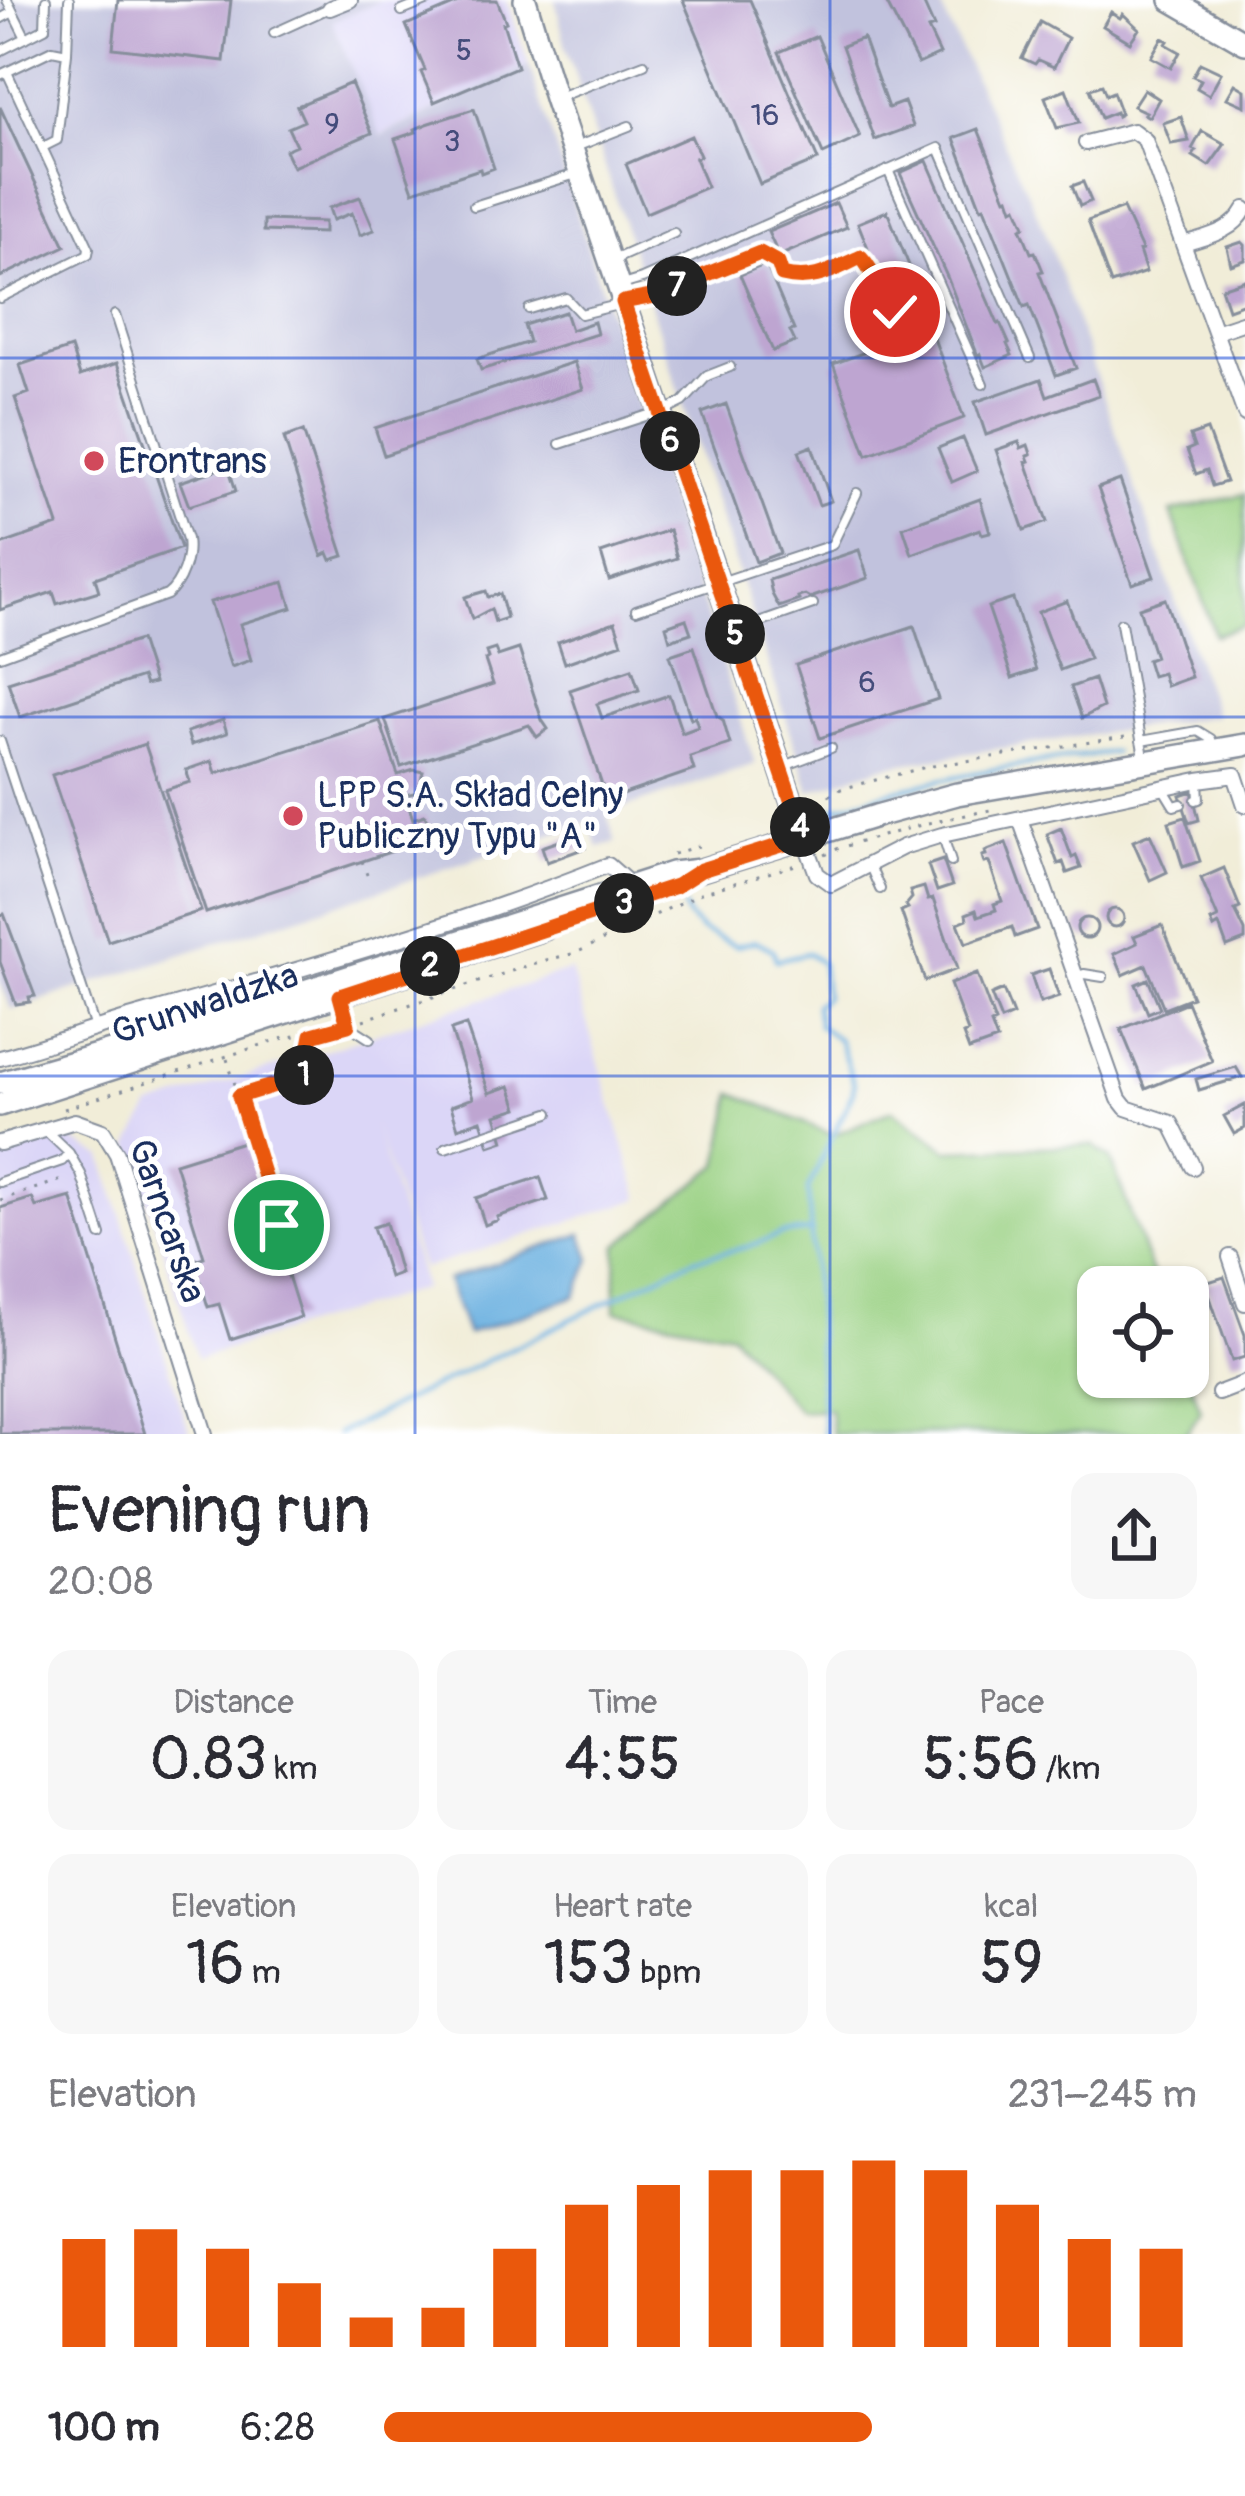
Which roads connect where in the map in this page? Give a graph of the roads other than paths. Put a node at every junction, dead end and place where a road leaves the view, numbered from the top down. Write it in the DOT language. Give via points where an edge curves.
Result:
graph roads {
  1 [pos="8,0"];
  2 [pos="46,0"];
  3 [pos="69,0"];
  4 [pos="350,0"];
  5 [pos="429,0"];
  6 [pos="525,0"];
  7 [pos="1171,0"];
  8 [pos="330,8"];
  9 [pos="402,11"];
  10 [pos="13,12"];
  11 [pos="0,19"];
  12 [pos="274,33"];
  13 [pos="26,38"];
  14 [pos="1245,44"];
  15 [pos="0,51"];
  16 [pos="67,53"];
  17 [pos="644,64"];
  18 [pos="4,73"];
  19 [pos="555,98"];
  20 [pos="629,126"];
  21 [pos="1086,143"];
  22 [pos="43,147"];
  23 [pos="571,148"];
  24 [pos="888,170"];
  25 [pos="580,173"];
  26 [pos="474,206"];
  27 [pos="1245,209"];
  28 [pos="674,233"];
  29 [pos="1184,244"];
  30 [pos="610,262"];
  31 [pos="778,263"];
  32 [pos="620,294"];
  33 [pos="0,298"];
  34 [pos="529,309"];
  35 [pos="115,315"];
  36 [pos="1245,322"];
  37 [pos="1215,332"];
  38 [pos="1030,358"];
  39 [pos="730,367"];
  40 [pos="983,384"];
  41 [pos="659,410"];
  42 [pos="1245,414"];
  43 [pos="560,444"];
  44 [pos="857,493"];
  45 [pos="719,584"];
  46 [pos="813,604"];
  47 [pos="637,610"];
  48 [pos="1121,622"];
  49 [pos="734,631"];
  50 [pos="0,656"];
  51 [pos="0,741"];
  52 [pos="1245,745"];
  53 [pos="1142,747"];
  54 [pos="832,748"];
  55 [pos="781,767"];
  56 [pos="1198,780"];
  57 [pos="1162,787"];
  58 [pos="1196,800"];
  59 [pos="1181,804"];
  60 [pos="1245,805"];
  61 [pos="1020,819"];
  62 [pos="942,835"];
  63 [pos="804,838"];
  64 [pos="951,862"];
  65 [pos="868,863"];
  66 [pos="701,870"];
  67 [pos="632,886"];
  68 [pos="880,889"];
  69 [pos="1075,976"];
  70 [pos="1103,976"];
  71 [pos="340,988"];
  72 [pos="95,1028"];
  73 [pos="370,1039"];
  74 [pos="0,1058"];
  75 [pos="0,1083"];
  76 [pos="0,1105"];
  77 [pos="549,1113"];
  78 [pos="44,1129"];
  79 [pos="0,1143"];
  80 [pos="445,1148"];
  81 [pos="69,1153"];
  82 [pos="1193,1167"];
  83 [pos="0,1182"];
  84 [pos="100,1235"];
  85 [pos="1230,1257"];
  86 [pos="1245,1304"];
  87 [pos="1245,1384"];
  88 [pos="1219,1394"];
  89 [pos="205,1434"];
  1 -- 10 [label="lane"];
  2 -- 13 [label="lane" via="45,28"];
  3 -- 16 [label="lane"];
  4 -- 8 [label="street"];
  5 -- 9 [label="lane"];
  6 -- 19 [label="main road"];
  7 -- 14 [label="main road"];
  8 -- 12 [label="lane"];
  10 -- 11 [label="lane"];
  10 -- 13 [label="lane"];
  13 -- 15 [label="lane"];
  16 -- 18 [label="lane" via="52,50"];
  16 -- 22 [label="lane" via="57,140"];
  17 -- 19 [label="lane"];
  18 -- 22 [label="lane"];
  19 -- 23 [label="main road"];
  20 -- 23 [label="lane"];
  21 -- 29 [label="street" via="1140,134"];
  22 -- 33 [label="lane" via="88,254"];
  23 -- 25 [label="main road"];
  24 -- 32 [label="lane"];
  24 -- 38 [label="lane" via="939,148"];
  24 -- 40 [label="lane"];
  25 -- 26 [label="lane"];
  25 -- 30 [label="main road"];
  27 -- 29 [label="street" via="1230,228"];
  28 -- 30 [label="lane"];
  29 -- 37 [label="street"];
  30 -- 32 [label="main road"];
  31 -- 32 [label="lane" via="760,253 650,297"];
  32 -- 34 [label="lane" via="581,314 566,298"];
  32 -- 41 [label="main road"];
  35 -- 50 [label="lane" via="187,539 177,585"];
  36 -- 37 [label="street"];
  37 -- 42 [label="street"];
  39 -- 41 [label="lane"];
  41 -- 43 [label="lane"];
  41 -- 45 [label="main road"];
  44 -- 45 [label="lane" via="832,545"];
  45 -- 47 [label="lane"];
  45 -- 49 [label="main road"];
  46 -- 49 [label="lane"];
  48 -- 53 [label="lane"];
  49 -- 55 [label="main road"];
  51 -- 72 [label="lane"];
  52 -- 53 [label="main road, Grunwaldzka"];
  53 -- 63 [label="main road, Grunwaldzka"];
  54 -- 55 [label="lane"];
  55 -- 63 [label="main road"];
  56 -- 57 [label="street"];
  56 -- 58 [label="lane"];
  56 -- 60 [label="street" via="1234,775"];
  57 -- 59 [label="lane" via="1174,806"];
  57 -- 61 [label="street"];
  61 -- 62 [label="street"];
  61 -- 69 [label="street"];
  62 -- 64 [label="lane"];
  62 -- 65 [label="street"];
  63 -- 65 [label="street" via="817,874 831,884"];
  63 -- 66 [label="main road, Grunwaldzka"];
  65 -- 68 [label="lane"];
  66 -- 67 [label="main road, Grunwaldzka"];
  66 -- 71 [label="main road, Grunwaldzka" via="676,886"];
  67 -- 71 [label="main road, Grunwaldzka"];
  67 -- 72 [label="street" via="608,865 301,970"];
  69 -- 70 [label="lane"];
  69 -- 82 [label="street" via="1119,1100 1171,1124"];
  71 -- 73 [label="lane" via="348,1025"];
  71 -- 75 [label="main road, Grunwaldzka"];
  71 -- 76 [label="main road, Grunwaldzka"];
  72 -- 74 [label="street"];
  77 -- 80 [label="lane"];
  78 -- 79 [label="street, Garncarska"];
  78 -- 81 [label="lane"];
  78 -- 89 [label="street, Garncarska" via="75,1121 103,1131 118,1154"];
  81 -- 83 [label="lane"];
  81 -- 84 [label="lane"];
  85 -- 86 [label="street"];
  87 -- 88 [label="street"];
}
